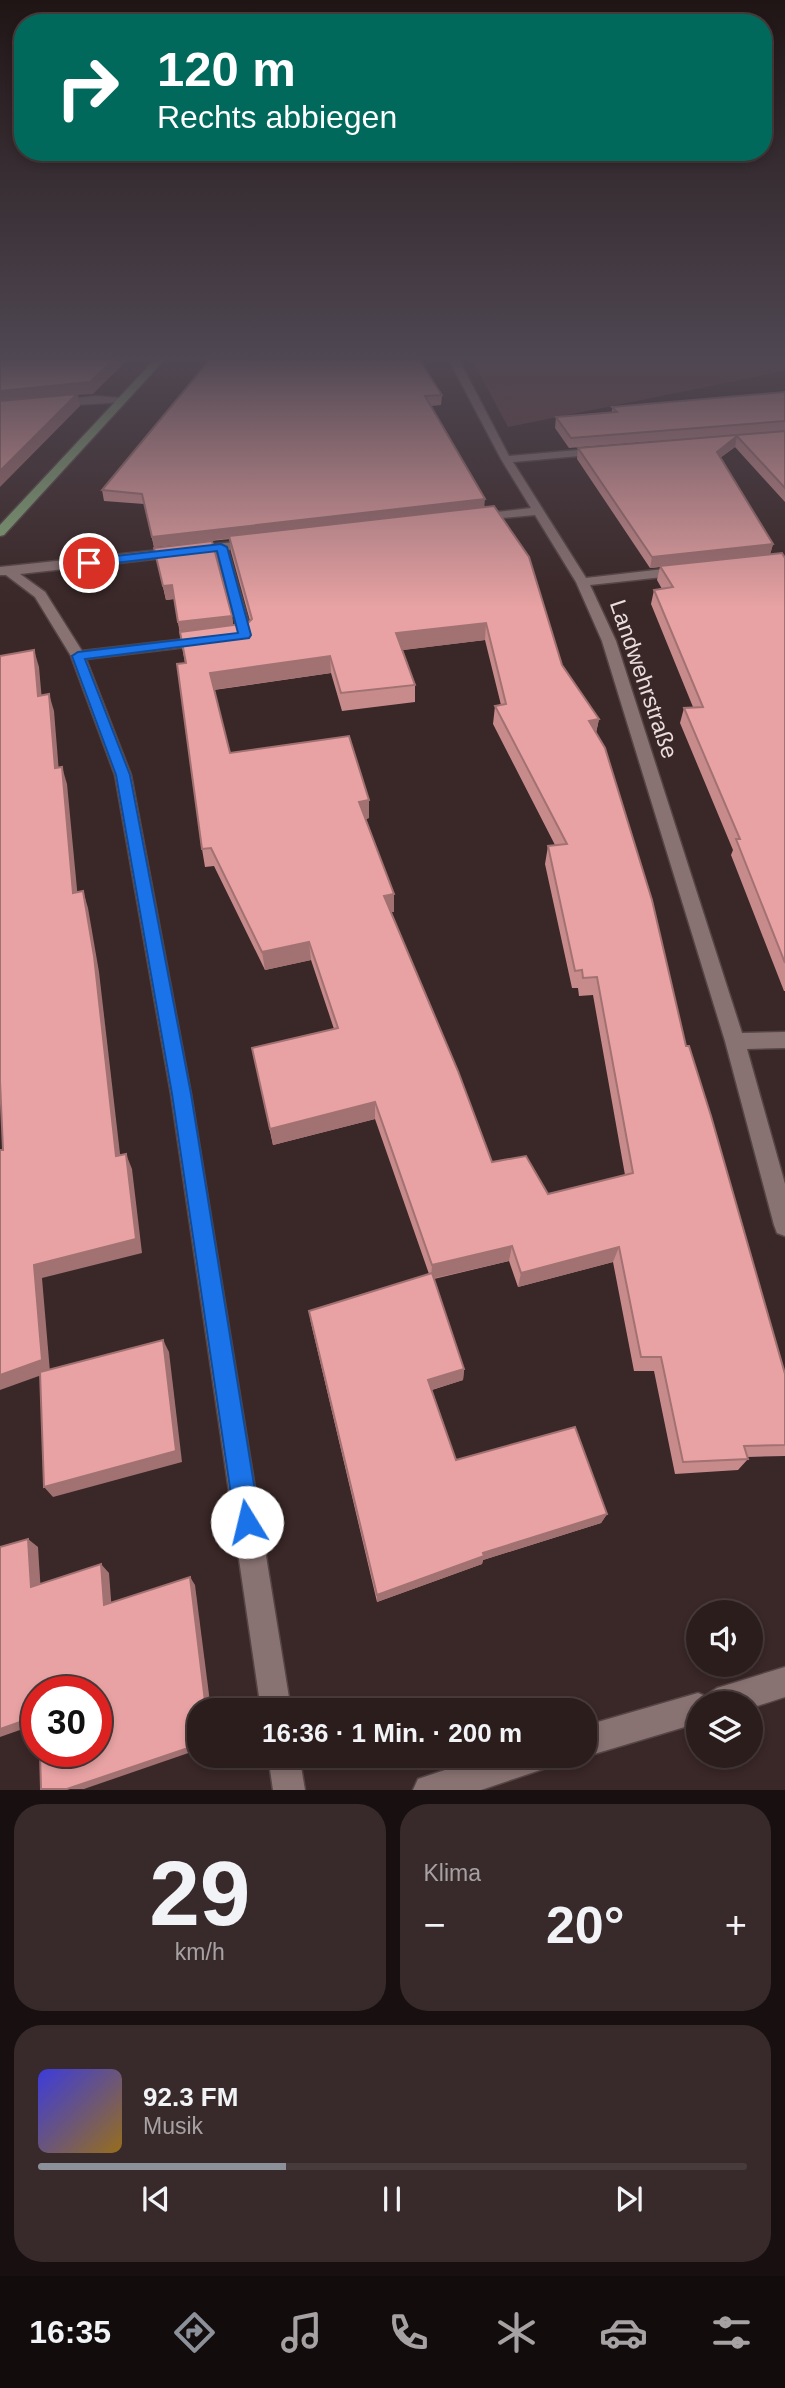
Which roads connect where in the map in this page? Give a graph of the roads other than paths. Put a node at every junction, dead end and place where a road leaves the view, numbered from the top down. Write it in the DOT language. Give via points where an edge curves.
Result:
graph roads {
  1 [pos="84,442"];
  2 [pos="497,442"];
  3 [pos="618,450"];
  4 [pos="506,459"];
  5 [pos="537,511"];
  6 [pos="469,519"];
  7 [pos="0,532"];
  8 [pos="263,543"];
  9 [pos="221,547"];
  10 [pos="690,570"];
  11 [pos="5,572"];
  12 [pos="582,582"];
  13 [pos="78,656"];
  14 [pos="785,1040"];
  15 [pos="735,1041"];
  16 [pos="785,1224"];
  17 [pos="785,1682"];
  18 [pos="756,1691"];
  19 [pos="274,1698"];
  20 [pos="686,1712"];
  21 [pos="597,1738"];
  22 [pos="286,1768"];
  23 [pos="499,1768"];
  24 [pos="289,1790"];
  25 [pos="429,1790"];
  1 -- 7 [label="main road"];
  2 -- 4 [label="street, Landwehrstraße"];
  3 -- 4 [label="street"];
  4 -- 5 [label="street, Landwehrstraße"];
  5 -- 6 [label="street"];
  5 -- 12 [label="street, Landwehrstraße"];
  8 -- 9 [label="street"];
  9 -- 11 [label="street"];
  9 -- 13 [label="street" via="245,635"];
  10 -- 12 [label="street"];
  11 -- 13 [label="street" via="40,595"];
  12 -- 15 [label="street, Landwehrstraße" via="609,641"];
  13 -- 19 [label="street" via="123,775 181,1094"];
  14 -- 15 [label="street"];
  15 -- 16 [label="street, Landwehrstraße"];
  17 -- 18 [label="street"];
  20 -- 21 [label="street"];
  22 -- 24 [label="street"];
  23 -- 25 [label="street"];
}
